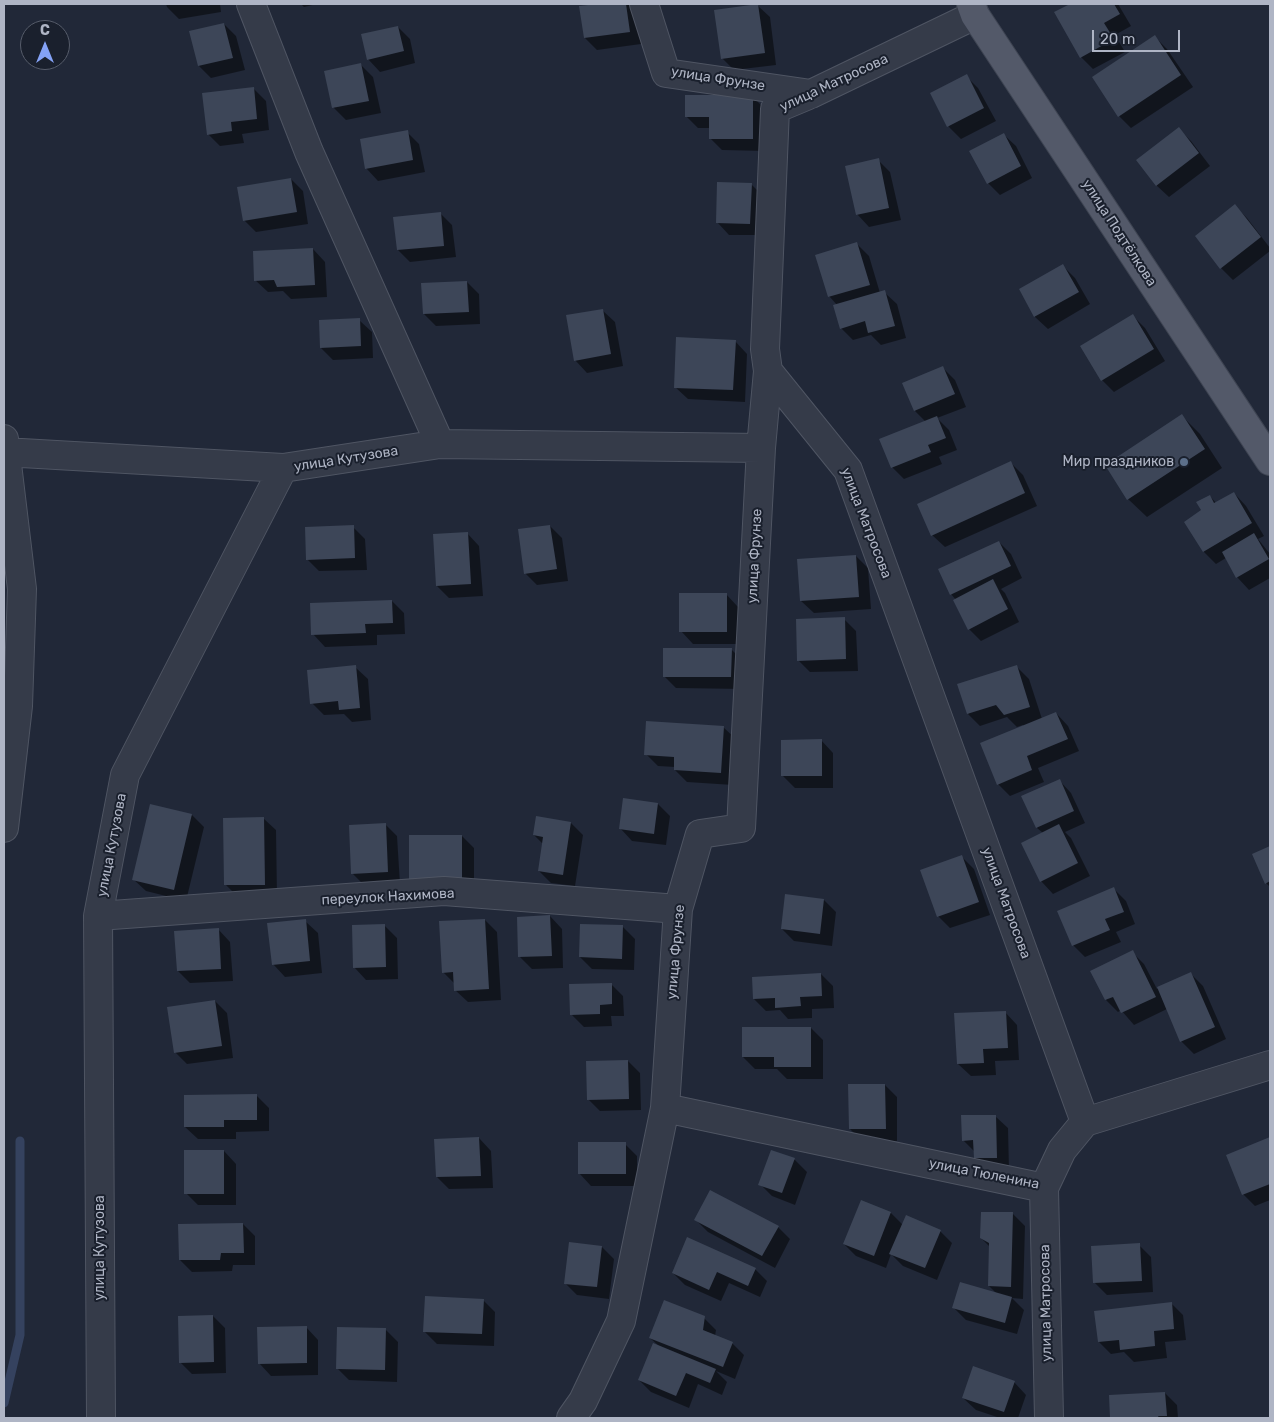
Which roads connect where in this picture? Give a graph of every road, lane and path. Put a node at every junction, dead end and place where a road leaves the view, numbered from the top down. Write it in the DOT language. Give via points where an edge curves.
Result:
graph roads {
  1 [pos="251,4"];
  2 [pos="644,4"];
  3 [pos="973,10"];
  4 [pos="810,94"];
  5 [pos="768,371"];
  6 [pos="440,444"];
  7 [pos="4,448"];
  8 [pos="761,448"];
  9 [pos="1270,461"];
  10 [pos="283,468"];
  11 [pos="4,828"];
  12 [pos="678,909"];
  13 [pos="98,916"];
  14 [pos="1268,1071"];
  15 [pos="665,1108"];
  16 [pos="1085,1122"];
  17 [pos="1044,1188"];
  18 [pos="101,1418"];
  19 [pos="571,1418"];
  20 [pos="1049,1418"];
  1 -- 6 [label="street" via="309,152"];
  2 -- 4 [label="street, улица Фрунзе" via="666,73"];
  3 -- 4 [label="street, улица Матросова"];
  3 -- 9 [label="main road, улица Подтёлкова"];
  4 -- 5 [label="street, улица Матросова" via="775,109 765,349"];
  5 -- 8 [label="street"];
  5 -- 16 [label="street, улица Матросова" via="848,470"];
  6 -- 8 [label="street, улица Кутузова"];
  6 -- 10 [label="street, улица Кутузова"];
  7 -- 10 [label="street"];
  7 -- 11 [label="street" via="22,589 18,706"];
  8 -- 12 [label="street, улица Фрунзе" via="741,828 700,834"];
  10 -- 13 [label="street, улица Кутузова" via="125,774"];
  12 -- 13 [label="street, переулок Нахимова" via="444,891"];
  12 -- 15 [label="street, улица Фрунзе"];
  13 -- 18 [label="street, улица Кутузова"];
  14 -- 16 [label="street"];
  15 -- 17 [label="street, улица Тюленина"];
  15 -- 19 [label="street, улица Фрунзе" via="620,1321 583,1401"];
  16 -- 17 [label="street, улица Тюленина" via="1062,1150"];
  17 -- 20 [label="street, улица Матросова"];
}
